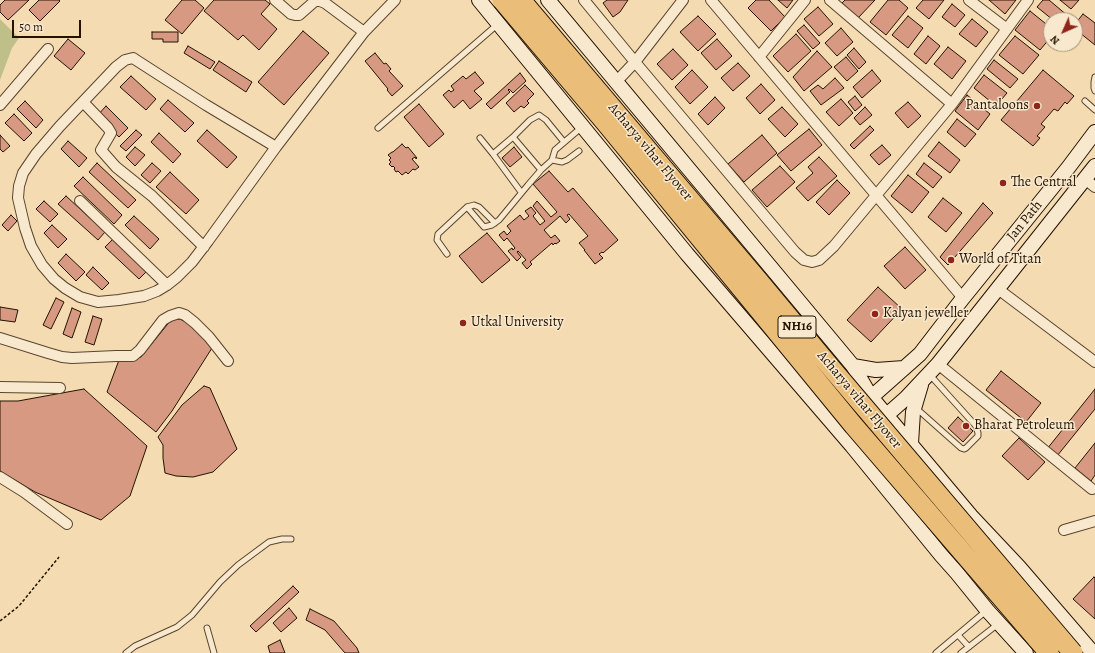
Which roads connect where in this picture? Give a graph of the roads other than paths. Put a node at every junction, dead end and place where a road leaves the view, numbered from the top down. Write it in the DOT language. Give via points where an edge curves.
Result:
graph roads {
  1 [pos="275,0"];
  2 [pos="395,0"];
  3 [pos="479,0"];
  4 [pos="502,0"];
  5 [pos="521,0"];
  6 [pos="548,0"];
  7 [pos="584,0"];
  8 [pos="683,0"];
  9 [pos="711,0"];
  10 [pos="805,0"];
  11 [pos="830,0"];
  12 [pos="969,0"];
  13 [pos="1028,0"];
  14 [pos="498,24"];
  15 [pos="1007,29"];
  16 [pos="364,32"];
  17 [pos="48,49"];
  18 [pos="758,57"];
  19 [pos="635,62"];
  20 [pos="1095,77"];
  21 [pos="616,82"];
  22 [pos="1095,91"];
  23 [pos="1085,101"];
  24 [pos="83,102"];
  25 [pos="0,104"];
  26 [pos="952,104"];
  27 [pos="1095,110"];
  28 [pos="583,127"];
  29 [pos="378,128"];
  30 [pos="1095,132"];
  31 [pos="513,137"];
  32 [pos="480,138"];
  33 [pos="564,142"];
  34 [pos="276,147"];
  35 [pos="579,151"];
  36 [pos="493,154"];
  37 [pos="552,160"];
  38 [pos="1095,166"];
  39 [pos="541,170"];
  40 [pos="1090,183"];
  41 [pos="521,192"];
  42 [pos="876,195"];
  43 [pos="80,201"];
  44 [pos="467,207"];
  45 [pos="495,223"];
  46 [pos="204,247"];
  47 [pos="447,254"];
  48 [pos="166,285"];
  49 [pos="998,289"];
  50 [pos="963,298"];
  51 [pos="0,338"];
  52 [pos="228,360"];
  53 [pos="1095,362"];
  54 [pos="853,366"];
  55 [pos="904,368"];
  56 [pos="929,374"];
  57 [pos="0,387"];
  58 [pos="60,388"];
  59 [pos="871,397"];
  60 [pos="915,407"];
  61 [pos="887,415"];
  62 [pos="836,429"];
  63 [pos="911,443"];
  64 [pos="852,446"];
  65 [pos="0,477"];
  66 [pos="1092,490"];
  67 [pos="1095,521"];
  68 [pos="67,524"];
  69 [pos="1064,530"];
  70 [pos="291,539"];
  71 [pos="987,610"];
  72 [pos="999,624"];
  73 [pos="207,628"];
  74 [pos="958,635"];
  75 [pos="969,647"];
  76 [pos="126,653"];
  77 [pos="214,653"];
  78 [pos="936,653"];
  79 [pos="961,653"];
  80 [pos="1026,653"];
  81 [pos="1049,653"];
  82 [pos="1073,653"];
  83 [pos="1093,653"];
  1 -- 16 [label="street" via="295,15 299,15 314,2 320,1 328,4"];
  2 -- 16 [label="street"];
  3 -- 14 [label="street"];
  4 -- 81 [label="highway, Acharya vihar Flyover / NH16, bridge" via="854,426"];
  5 -- 82 [label="highway, Acharya vihar Flyover / NH16, bridge"];
  6 -- 21 [label="street"];
  7 -- 19 [label="street"];
  8 -- 19 [label="street"];
  9 -- 18 [label="street"];
  10 -- 18 [label="street"];
  11 -- 26 [label="street"];
  12 -- 15 [label="street"];
  13 -- 15 [label="street"];
  14 -- 28 [label="street"];
  14 -- 29 [label="lane"];
  15 -- 26 [label="street"];
  16 -- 34 [label="street"];
  17 -- 25 [label="street"];
  18 -- 42 [label="street"];
  19 -- 21 [label="street"];
  19 -- 42 [label="street" via="804,260 819,260 834,246"];
  20 -- 22 [label="lane"];
  21 -- 54 [label="street"];
  23 -- 27 [label="lane"];
  24 -- 34 [label="street" via="116,67 133,58"];
  24 -- 46 [label="street" via="111,133 101,150 116,167 152,196"];
  24 -- 48 [label="street" via="36,154 23,173 18,198 31,246 42,265 54,278 80,297 98,302 119,300 144,296"];
  26 -- 42 [label="street"];
  28 -- 33 [label="lane"];
  28 -- 62 [label="street"];
  30 -- 50 [label="street, Jan Path"];
  31 -- 33 [label="lane" via="539,115"];
  31 -- 36 [label="lane"];
  31 -- 39 [label="lane"];
  32 -- 36 [label="lane"];
  33 -- 37 [label="lane" via="555,150"];
  34 -- 46 [label="street"];
  35 -- 37 [label="lane" via="562,162"];
  36 -- 41 [label="lane"];
  37 -- 39 [label="lane"];
  38 -- 40 [label="street, Jan Path"];
  39 -- 41 [label="lane"];
  40 -- 49 [label="street, Jan Path"];
  41 -- 45 [label="lane"];
  42 -- 50 [label="street"];
  43 -- 48 [label="street"];
  44 -- 45 [label="lane" via="479,207"];
  44 -- 45 [label="lane" via="484,227"];
  44 -- 47 [label="lane" via="438,234 438,240"];
  46 -- 48 [label="street" via="177,277"];
  49 -- 53 [label="street"];
  49 -- 56 [label="street, Jan Path"];
  50 -- 55 [label="street, Jan Path" via="920,354"];
  51 -- 52 [label="street" via="62,357 133,356 163,320 179,313 195,323"];
  54 -- 55 [label="street" via="876,370"];
  54 -- 59 [label="street"];
  55 -- 59 [label="street, Jan Path"];
  56 -- 60 [label="street"];
  56 -- 60 [label="lane" via="976,426 978,436 966,448 961,448"];
  56 -- 61 [label="street, Jan Path"];
  56 -- 66 [label="street"];
  57 -- 58 [label="street"];
  59 -- 61 [label="street"];
  59 -- 62 [label="street, Jan Path"];
  60 -- 63 [label="street"];
  61 -- 63 [label="street"];
  61 -- 64 [label="street, Jan Path"];
  62 -- 64 [label="street"];
  63 -- 83 [label="street" via="971,516"];
  64 -- 71 [label="street"];
  65 -- 68 [label="street"];
  67 -- 69 [label="street"];
  70 -- 76 [label="lane" via="269,542 238,565 192,615 177,627 135,646"];
  71 -- 72 [label="street"];
  71 -- 74 [label="lane"];
  72 -- 75 [label="lane"];
  72 -- 80 [label="street"];
  73 -- 77 [label="lane"];
  74 -- 75 [label="lane"];
  74 -- 78 [label="lane"];
  75 -- 79 [label="lane"];
}
